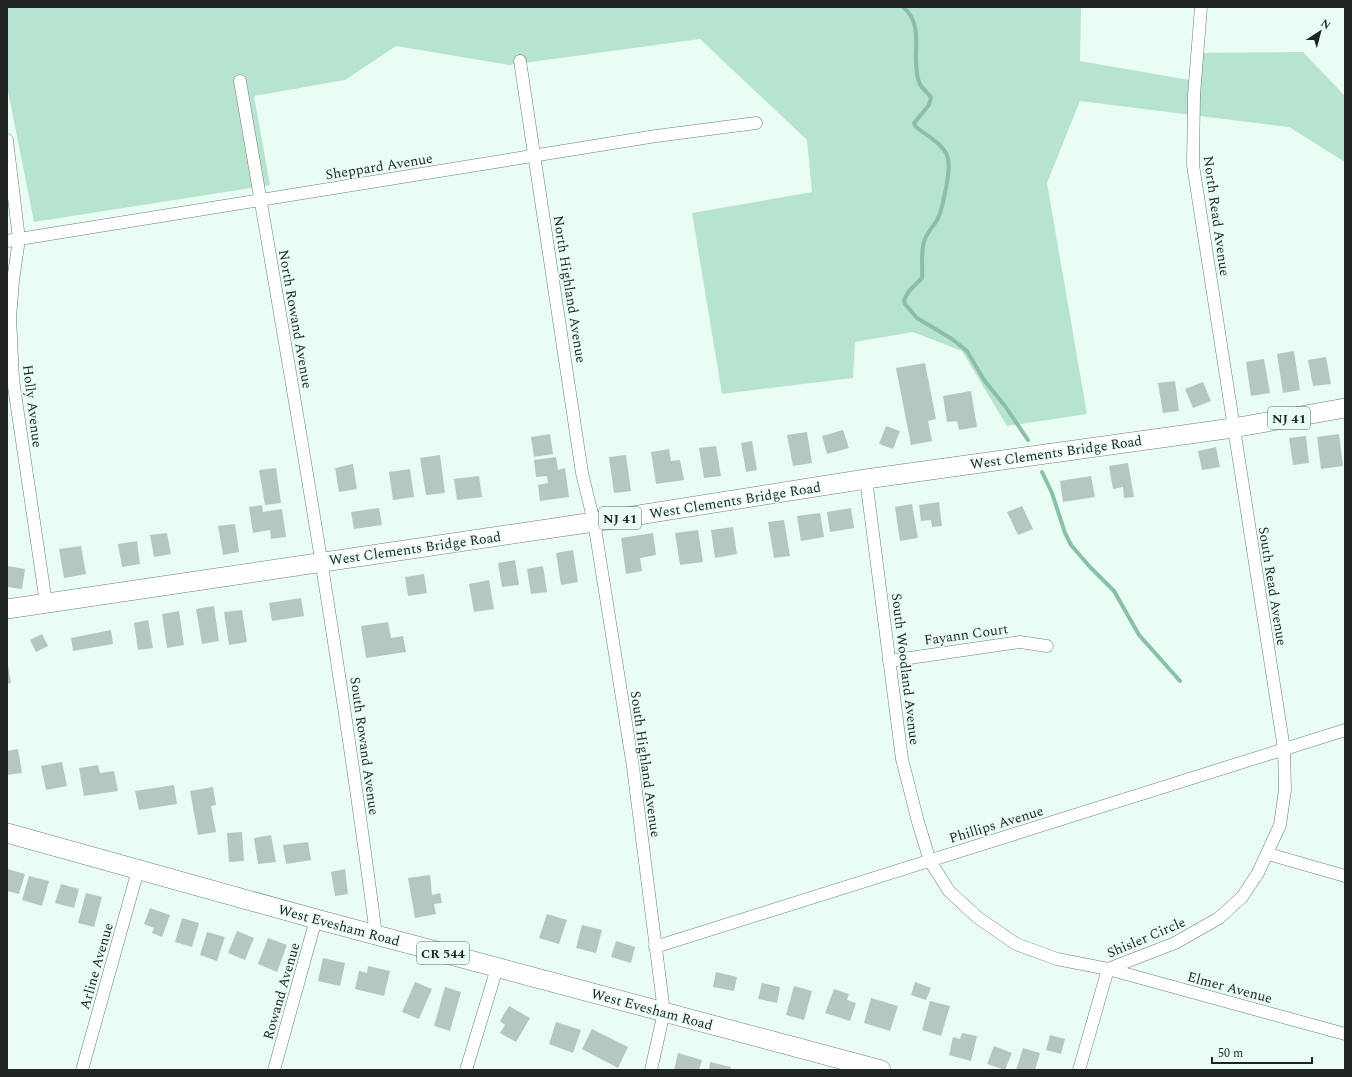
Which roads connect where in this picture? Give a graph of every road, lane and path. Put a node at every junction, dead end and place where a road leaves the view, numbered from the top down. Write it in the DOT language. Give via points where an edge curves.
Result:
graph roads {
  1 [pos="1201,7"];
  2 [pos="520,61"];
  3 [pos="240,81"];
  4 [pos="756,123"];
  5 [pos="7,140"];
  6 [pos="535,156"];
  7 [pos="261,200"];
  8 [pos="19,239"];
  9 [pos="7,241"];
  10 [pos="1345,408"];
  11 [pos="1233,428"];
  12 [pos="866,479"];
  13 [pos="594,522"];
  14 [pos="322,562"];
  15 [pos="46,603"];
  16 [pos="7,609"];
  17 [pos="1047,646"];
  18 [pos="889,661"];
  19 [pos="1345,730"];
  20 [pos="1284,749"];
  21 [pos="7,833"];
  22 [pos="1268,854"];
  23 [pos="930,861"];
  24 [pos="138,870"];
  25 [pos="1345,876"];
  26 [pos="316,920"];
  27 [pos="376,935"];
  28 [pos="655,947"];
  29 [pos="497,968"];
  30 [pos="1108,969"];
  31 [pos="664,1012"];
  32 [pos="1345,1034"];
  33 [pos="844,1065"];
  34 [pos="82,1070"];
  35 [pos="274,1070"];
  36 [pos="466,1070"];
  37 [pos="650,1070"];
  38 [pos="881,1070"];
  39 [pos="1079,1070"];
  1 -- 11 [label="street, North Read Avenue" via="1194,95 1193,165"];
  2 -- 6 [label="street, North Highland Avenue"];
  3 -- 7 [label="street, North Rowand Avenue"];
  4 -- 6 [label="street, Sheppard Avenue"];
  5 -- 8 [label="street, Holly Avenue"];
  6 -- 7 [label="street, Sheppard Avenue"];
  6 -- 13 [label="street, North Highland Avenue" via="582,473"];
  7 -- 8 [label="street, Sheppard Avenue"];
  7 -- 14 [label="street, North Rowand Avenue"];
  8 -- 9 [label="street, Sheppard Avenue"];
  8 -- 15 [label="street, Holly Avenue" via="12,281 10,317 13,380"];
  10 -- 11 [label="main road, West Clements Bridge Road / NJ 41"];
  11 -- 12 [label="main road, West Clements Bridge Road / NJ 41"];
  11 -- 20 [label="street, South Read Avenue"];
  12 -- 13 [label="main road, West Clements Bridge Road / NJ 41"];
  12 -- 18 [label="street, South Woodland Avenue"];
  13 -- 14 [label="main road, West Clements Bridge Road / NJ 41"];
  13 -- 28 [label="street, South Highland Avenue" via="633,767"];
  14 -- 15 [label="main road, West Clements Bridge Road / NJ 41"];
  14 -- 27 [label="street, South Rowand Avenue"];
  15 -- 16 [label="main road, West Clements Bridge Road / NJ 41"];
  17 -- 18 [label="street, Fayann Court" via="1020,642"];
  18 -- 23 [label="street, South Woodland Avenue" via="902,759"];
  19 -- 20 [label="street, Phillips Avenue"];
  20 -- 22 [label="street, Shisler Circle" via="1285,790 1280,825"];
  20 -- 23 [label="street, Phillips Avenue"];
  21 -- 24 [label="main road, West Evesham Road / CR 544"];
  22 -- 25 [label="street"];
  22 -- 30 [label="street, Shisler Circle" via="1242,897 1219,918 1175,943"];
  23 -- 28 [label="street, Phillips Avenue"];
  23 -- 30 [label="street, Shisler Circle" via="949,891 978,917 1016,944 1057,959"];
  24 -- 26 [label="main road, West Evesham Road / CR 544"];
  24 -- 34 [label="street, Arline Avenue"];
  26 -- 27 [label="main road, West Evesham Road / CR 544"];
  26 -- 35 [label="street, Rowand Avenue"];
  27 -- 29 [label="main road, West Evesham Road / CR 544"];
  28 -- 31 [label="street, South Highland Avenue"];
  29 -- 31 [label="main road, West Evesham Road / CR 544"];
  29 -- 36 [label="street"];
  30 -- 32 [label="street, Elmer Avenue"];
  30 -- 39 [label="street"];
  31 -- 33 [label="main road, West Evesham Road / CR 544"];
  31 -- 37 [label="street"];
  33 -- 38 [label="main road, West Evesham Road / CR 544"];
}
